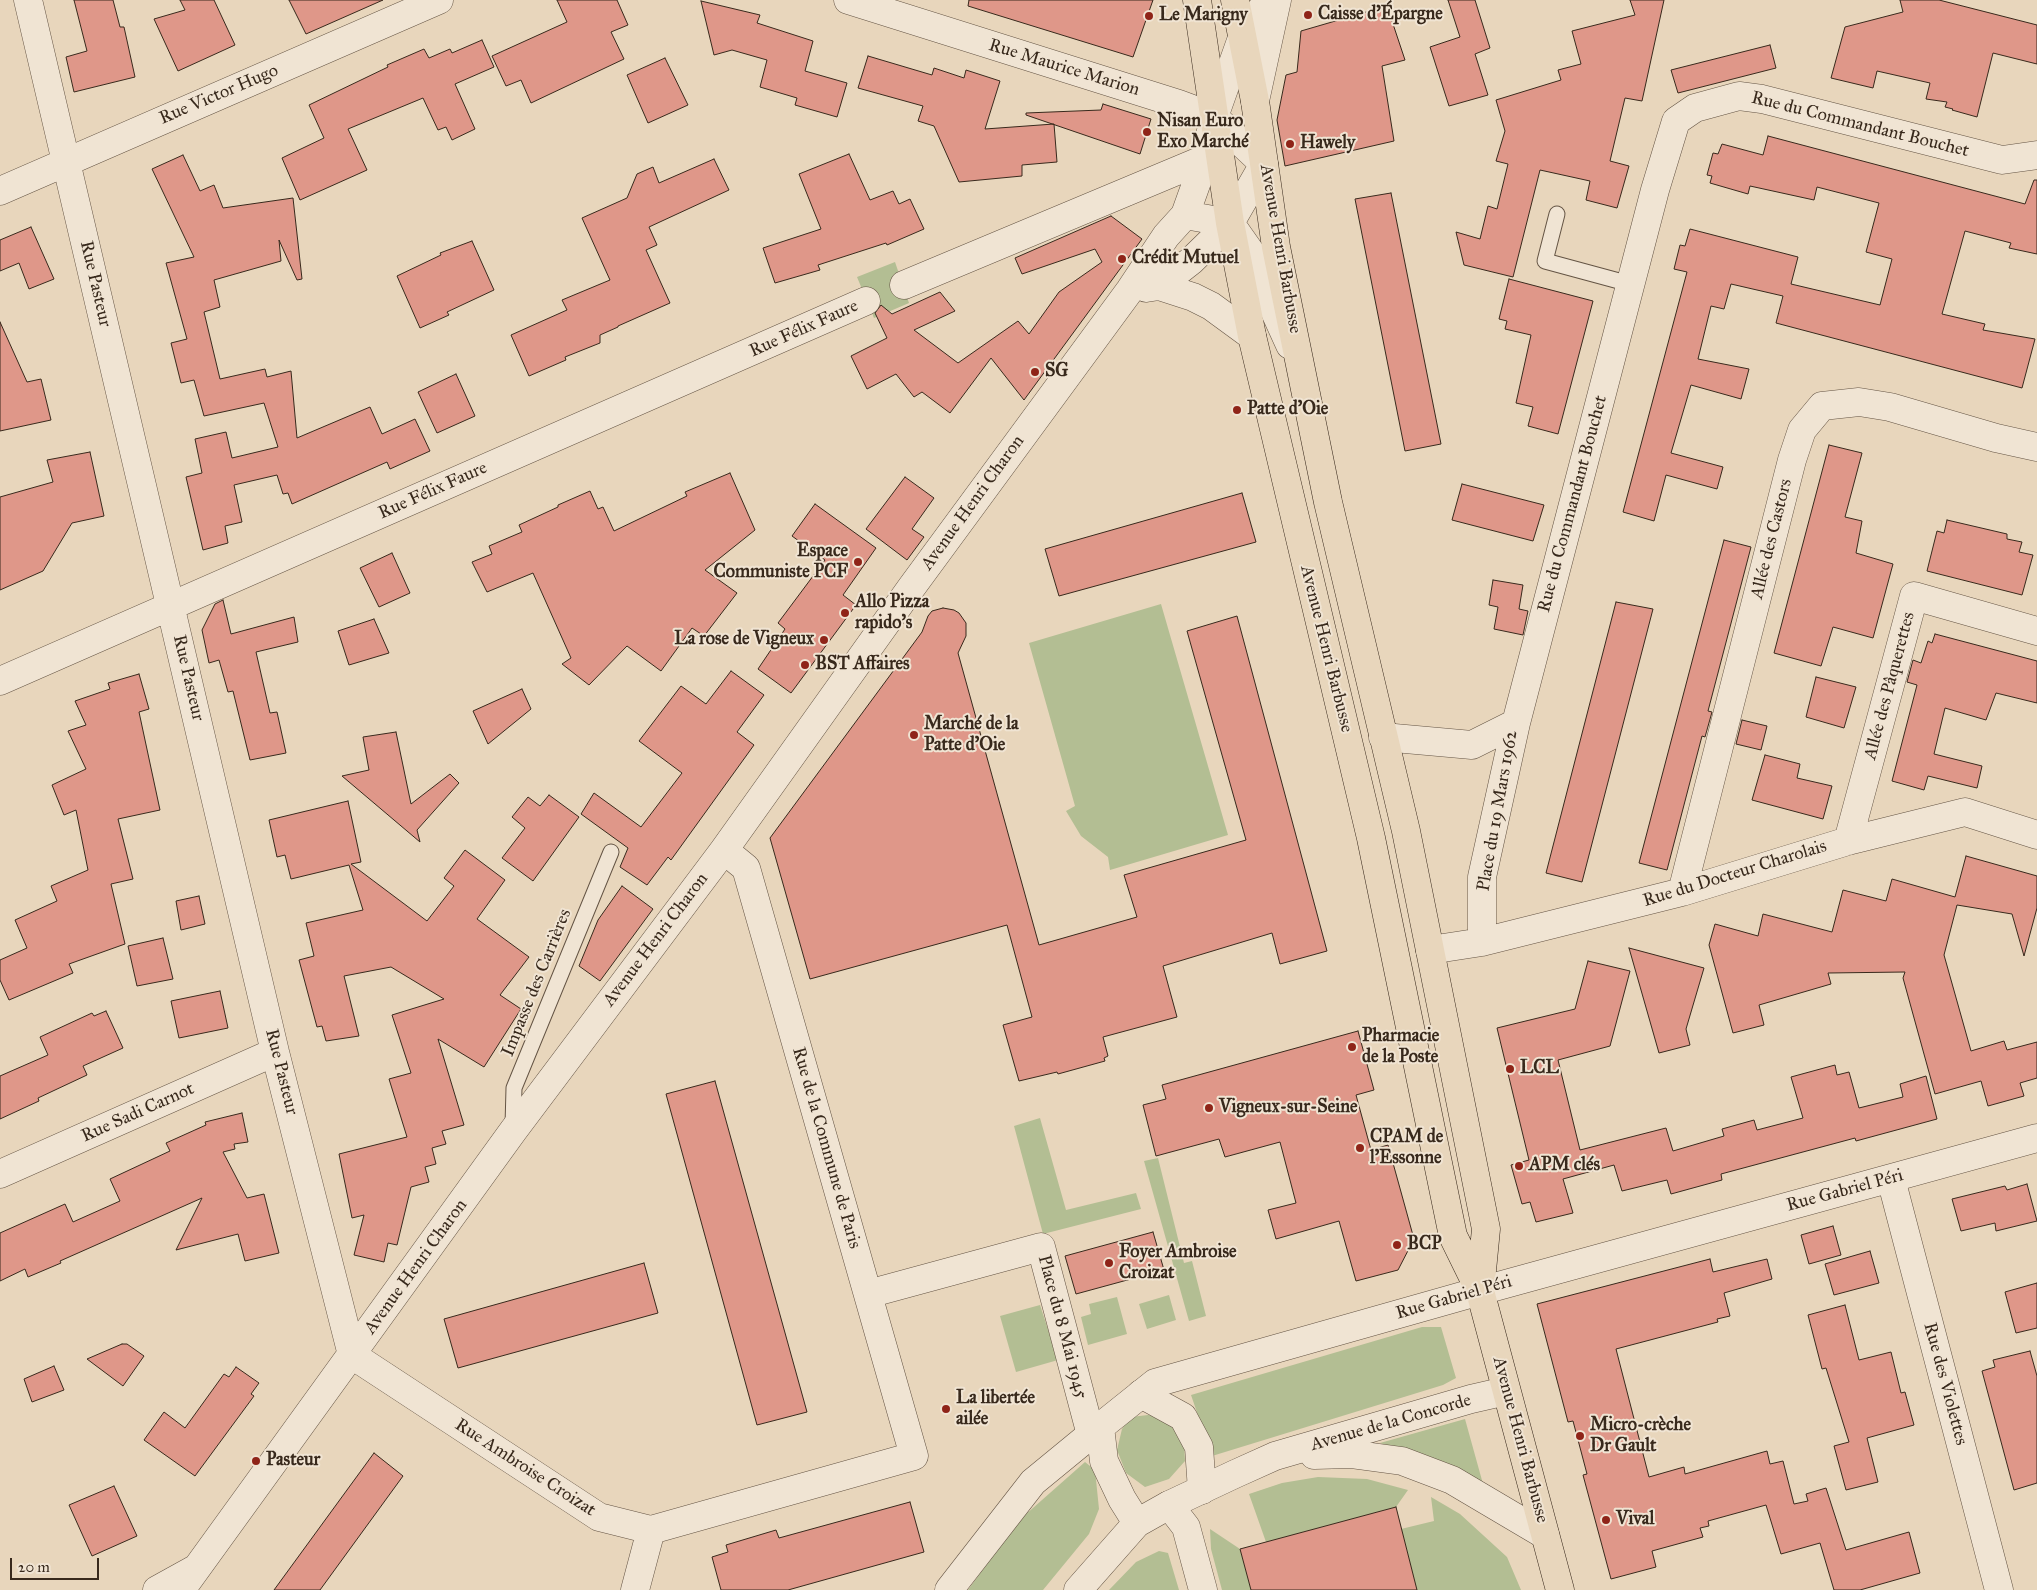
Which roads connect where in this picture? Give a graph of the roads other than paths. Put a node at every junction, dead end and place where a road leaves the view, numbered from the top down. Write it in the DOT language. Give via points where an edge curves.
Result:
graph roads {
  1 [pos="28,0"];
  2 [pos="438,0"];
  3 [pos="848,0"];
  4 [pos="1197,0"];
  5 [pos="1235,0"];
  6 [pos="1268,0"];
  7 [pos="1278,0"];
  8 [pos="1243,35"];
  9 [pos="1254,102"];
  10 [pos="1214,117"];
  11 [pos="2037,155"];
  12 [pos="1205,159"];
  13 [pos="66,162"];
  14 [pos="1264,164"];
  15 [pos="0,191"];
  16 [pos="1557,214"];
  17 [pos="1185,215"];
  18 [pos="1230,223"];
  19 [pos="1630,284"];
  20 [pos="904,285"];
  21 [pos="1159,286"];
  22 [pos="1130,290"];
  23 [pos="866,301"];
  24 [pos="1252,336"];
  25 [pos="1305,379"];
  26 [pos="2037,447"];
  27 [pos="171,605"];
  28 [pos="2037,631"];
  29 [pos="0,682"];
  30 [pos="1516,723"];
  31 [pos="1383,737"];
  32 [pos="2037,835"];
  33 [pos="1848,841"];
  34 [pos="724,850"];
  35 [pos="611,852"];
  36 [pos="1682,892"];
  37 [pos="1482,942"];
  38 [pos="1430,950"];
  39 [pos="275,1052"];
  40 [pos="513,1130"];
  41 [pos="2037,1138"];
  42 [pos="0,1174"];
  43 [pos="1891,1179"];
  44 [pos="1480,1291"];
  45 [pos="868,1294"];
  46 [pos="352,1355"];
  47 [pos="1506,1391"];
  48 [pos="1141,1394"];
  49 [pos="1096,1431"];
  50 [pos="914,1456"];
  51 [pos="1276,1456"];
  52 [pos="1202,1490"];
  53 [pos="1169,1505"];
  54 [pos="1136,1523"];
  55 [pos="651,1530"];
  56 [pos="1544,1535"];
  57 [pos="189,1579"];
  58 [pos="157,1590"];
  59 [pos="635,1590"];
  60 [pos="949,1590"];
  61 [pos="1078,1590"];
  62 [pos="1203,1590"];
  63 [pos="1560,1590"];
  64 [pos="1999,1590"];
  1 -- 13 [label="street, Rue Pasteur"];
  2 -- 13 [label="street, Rue Victor Hugo"];
  3 -- 10 [label="street, Rue Maurice Marion"];
  4 -- 10 [label="main road, Avenue Henri Barbusse"];
  5 -- 8 [label="main road, Avenue Henri Barbusse"];
  6 -- 8 [label="street, Avenue Henri Charon"];
  7 -- 9 [label="street"];
  8 -- 9 [label="main road, Avenue Henri Barbusse"];
  8 -- 10 [label="street, Avenue Henri Charon"];
  9 -- 14 [label="main road, Avenue Henri Barbusse"];
  10 -- 12 [label="street, Avenue Henri Charon"];
  10 -- 14 [label="street, Rue Maurice Marion"];
  10 -- 18 [label="main road, Avenue Henri Barbusse"];
  11 -- 19 [label="street, Rue du Commandant Bouchet" via="2002,160 1762,99 1739,96 1709,103 1676,121"];
  12 -- 17 [label="street, Avenue Henri Charon"];
  12 -- 20 [label="street"];
  13 -- 15 [label="street, Rue Victor Hugo"];
  13 -- 27 [label="street, Rue Pasteur"];
  14 -- 18 [label="street"];
  14 -- 25 [label="main road, Avenue Henri Barbusse" via="1276,247"];
  16 -- 19 [label="lane" via="1545,261"];
  17 -- 18 [label="street"];
  17 -- 22 [label="street, Avenue Henri Charon" via="1166,236"];
  18 -- 21 [label="street"];
  18 -- 24 [label="main road, Avenue Henri Barbusse"];
  18 -- 25 [label="street" via="1262,267 1276,312"];
  19 -- 30 [label="street, Rue du Commandant Bouchet"];
  21 -- 22 [label="street"];
  21 -- 24 [label="street" via="1202,302"];
  22 -- 34 [label="street, Avenue Henri Charon"];
  23 -- 27 [label="street, Rue Félix Faure"];
  24 -- 44 [label="main road, Avenue Henri Barbusse" via="1373,847 1453,1236"];
  25 -- 31 [label="main road, Avenue Henri Barbusse" via="1328,502"];
  26 -- 36 [label="street, Allée des Castors" via="1890,407 1859,402 1822,406 1802,430"];
  27 -- 29 [label="street, Rue Félix Faure"];
  27 -- 39 [label="street, Rue Pasteur"];
  28 -- 33 [label="street, Allée des Pâquerettes" via="1914,596"];
  30 -- 31 [label="street, Place du 19 Mars 1962" via="1472,745"];
  30 -- 37 [label="street, Place du 19 Mars 1962" via="1482,877"];
  31 -- 38 [label="main road, Avenue Henri Barbusse"];
  32 -- 33 [label="street, Rue du Docteur Charolais" via="1965,812"];
  33 -- 36 [label="street, Rue du Docteur Charolais"];
  34 -- 40 [label="street, Avenue Henri Charon"];
  34 -- 45 [label="street, Rue de la Commune de Paris" via="746,868"];
  35 -- 40 [label="lane, Impasse des Carrières" via="514,1088"];
  36 -- 37 [label="street, Rue du Docteur Charolais"];
  37 -- 38 [label="street, Rue du Docteur Charolais"];
  38 -- 44 [label="main road, Avenue Henri Barbusse" via="1486,1229"];
  39 -- 42 [label="street, Rue Sadi Carnot"];
  39 -- 46 [label="street, Rue Pasteur"];
  40 -- 46 [label="street, Avenue Henri Charon"];
  41 -- 43 [label="street, Rue Gabriel Péri"];
  43 -- 44 [label="street, Rue Gabriel Péri"];
  43 -- 64 [label="street, Rue des Violettes"];
  44 -- 47 [label="main road, Avenue Henri Barbusse"];
  44 -- 48 [label="street, Rue Gabriel Péri" via="1155,1383"];
  45 -- 49 [label="street, Place du 8 Mai 1945" via="1041,1247"];
  45 -- 50 [label="street, Rue de la Commune de Paris"];
  46 -- 55 [label="street, Rue Ambroise Croizat" via="599,1517"];
  46 -- 57 [label="street, Avenue Henri Charon"];
  47 -- 51 [label="street, Avenue de la Concorde"];
  47 -- 56 [label="main road, Avenue Henri Barbusse"];
  48 -- 49 [label="street, Rue Gabriel Péri"];
  48 -- 52 [label="street" via="1183,1417 1199,1447"];
  49 -- 54 [label="street" via="1104,1462"];
  49 -- 60 [label="street, Rue Gabriel Péri" via="1033,1482"];
  50 -- 55 [label="street, Rue Ambroise Croizat"];
  51 -- 52 [label="street, Avenue de la Concorde"];
  51 -- 56 [label="street, Avenue de la Concorde" via="1350,1454 1402,1461 1452,1480"];
  52 -- 53 [label="street, Avenue de la Concorde"];
  53 -- 54 [label="street, Avenue de la Concorde"];
  53 -- 62 [label="street" via="1186,1527"];
  54 -- 61 [label="street, Avenue de la Concorde"];
  55 -- 59 [label="street"];
  56 -- 63 [label="main road, Avenue Henri Barbusse"];
  57 -- 58 [label="street"];
}
